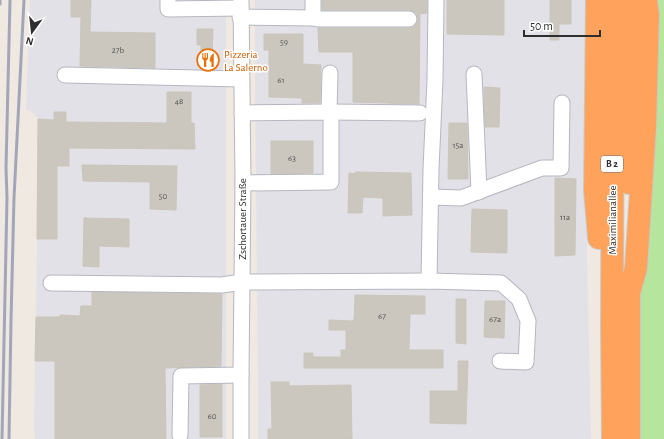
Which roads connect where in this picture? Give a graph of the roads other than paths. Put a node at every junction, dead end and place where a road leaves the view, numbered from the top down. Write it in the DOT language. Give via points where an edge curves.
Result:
graph roads {
  1 [pos="168,0"];
  2 [pos="313,0"];
  3 [pos="436,0"];
  4 [pos="597,0"];
  5 [pos="612,0"];
  6 [pos="628,0"];
  7 [pos="648,5"];
  8 [pos="240,8"];
  9 [pos="313,18"];
  10 [pos="409,19"];
  11 [pos="330,73"];
  12 [pos="65,74"];
  13 [pos="474,74"];
  14 [pos="241,79"];
  15 [pos="562,103"];
  16 [pos="330,112"];
  17 [pos="242,113"];
  18 [pos="420,113"];
  19 [pos="243,183"];
  20 [pos="479,192"];
  21 [pos="430,197"];
  22 [pos="429,281"];
  23 [pos="242,282"];
  24 [pos="51,283"];
  25 [pos="628,293"];
  26 [pos="612,328"];
  27 [pos="500,361"];
  28 [pos="240,375"];
  29 [pos="180,435"];
  30 [pos="241,439"];
  31 [pos="613,439"];
  32 [pos="629,439"];
  1 -- 8 [label="street" via="168,9"];
  2 -- 9 [label="street"];
  3 -- 21 [label="street"];
  4 -- 26 [label="highway" via="595,190 604,307"];
  5 -- 26 [label="highway, Maximilianallee / B 2"];
  6 -- 25 [label="highway, Maximilianallee / B 2"];
  7 -- 25 [label="highway" via="645,135 637,261"];
  8 -- 9 [label="street"];
  8 -- 14 [label="street, Zschortauer Straße"];
  9 -- 10 [label="street"];
  11 -- 16 [label="street"];
  12 -- 14 [label="street"];
  13 -- 20 [label="street"];
  14 -- 17 [label="street, Zschortauer Straße"];
  15 -- 20 [label="street" via="561,168 542,168"];
  16 -- 17 [label="street"];
  16 -- 18 [label="street"];
  16 -- 19 [label="street" via="331,182"];
  17 -- 19 [label="street, Zschortauer Straße"];
  19 -- 23 [label="street, Zschortauer Straße"];
  20 -- 21 [label="street" via="461,198"];
  21 -- 22 [label="street"];
  22 -- 23 [label="street"];
  22 -- 27 [label="street" via="500,283 519,299 528,321 526,362"];
  23 -- 24 [label="street" via="222,285"];
  23 -- 28 [label="street, Zschortauer Straße"];
  25 -- 32 [label="highway, B 2"];
  26 -- 31 [label="highway, Maximilianallee / B 2"];
  28 -- 29 [label="street" via="181,376"];
  28 -- 30 [label="street, Zschortauer Straße"];
}
